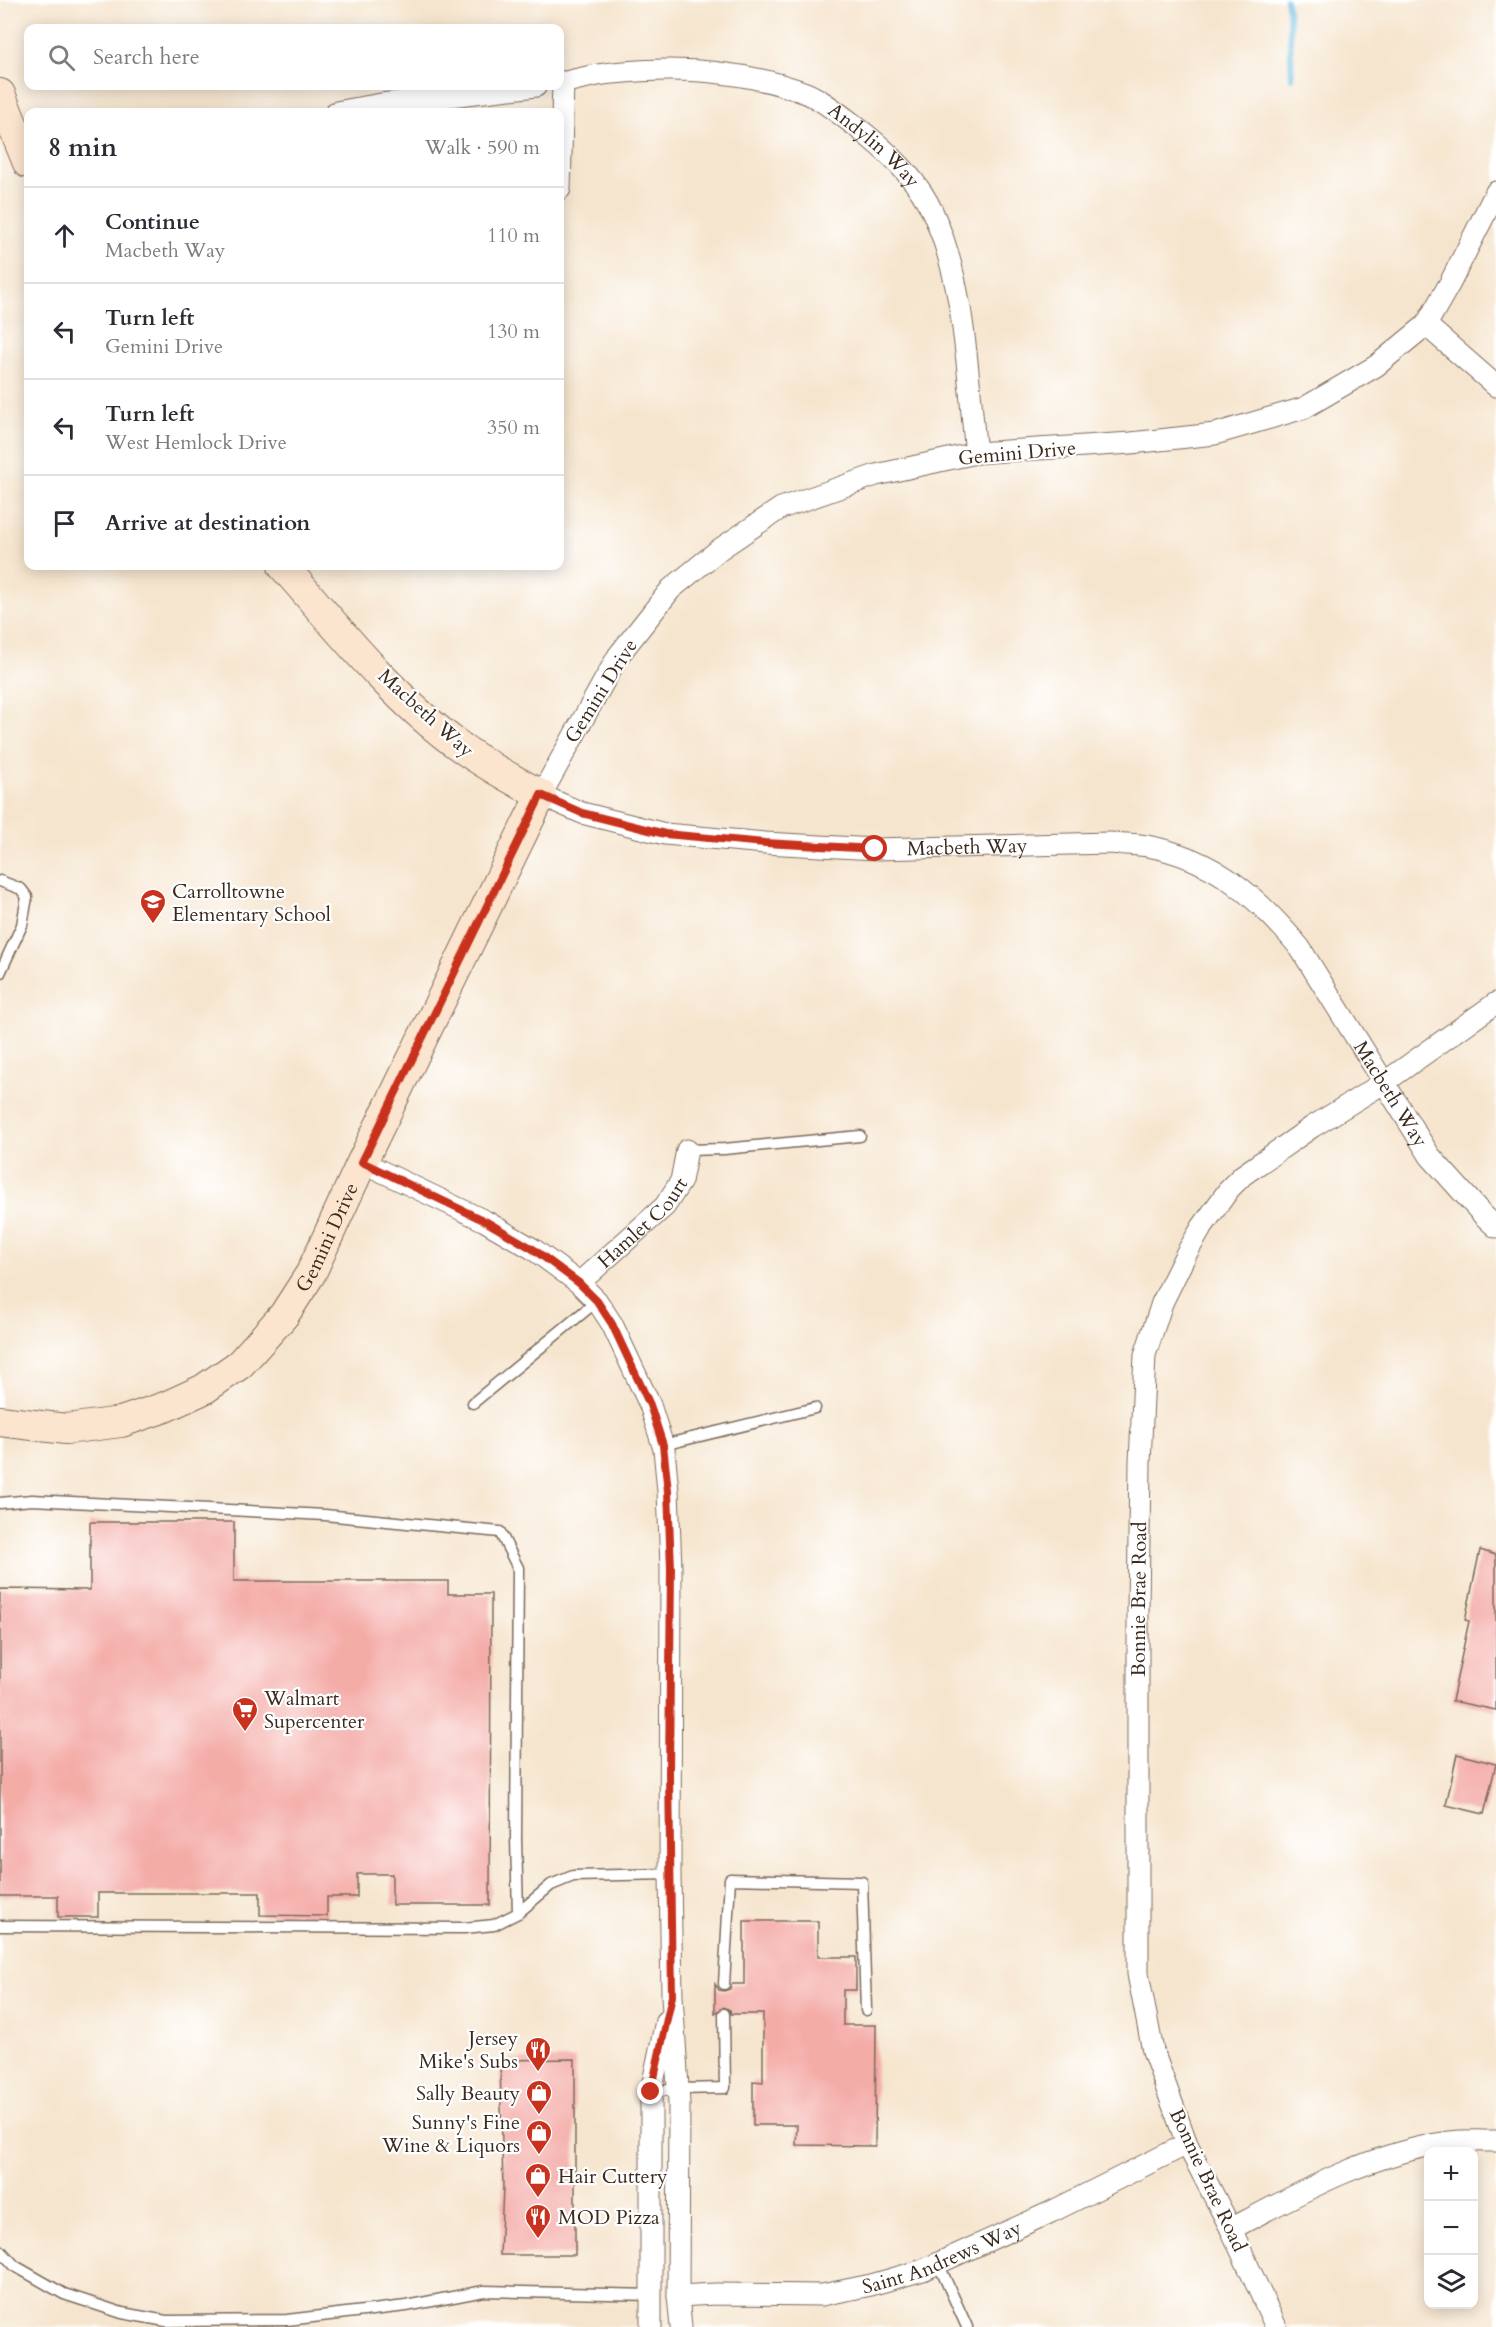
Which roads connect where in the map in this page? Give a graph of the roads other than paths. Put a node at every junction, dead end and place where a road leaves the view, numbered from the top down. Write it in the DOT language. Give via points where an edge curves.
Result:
graph roads {
  1 [pos="564,82"];
  2 [pos="502,90"];
  3 [pos="561,90"];
  4 [pos="0,94"];
  5 [pos="361,108"];
  6 [pos="561,108"];
  7 [pos="24,153"];
  8 [pos="1496,192"];
  9 [pos="1426,325"];
  10 [pos="1496,386"];
  11 [pos="976,453"];
  12 [pos="287,570"];
  13 [pos="541,795"];
  14 [pos="0,881"];
  15 [pos="0,973"];
  16 [pos="1496,1003"];
  17 [pos="1385,1082"];
  18 [pos="860,1136"];
  19 [pos="687,1150"];
  20 [pos="362,1162"];
  21 [pos="1496,1227"];
  22 [pos="579,1283"];
  23 [pos="597,1301"];
  24 [pos="473,1403"];
  25 [pos="815,1408"];
  26 [pos="0,1421"];
  27 [pos="663,1445"];
  28 [pos="0,1503"];
  29 [pos="670,1874"];
  30 [pos="518,1913"];
  31 [pos="0,1926"];
  32 [pos="724,1984"];
  33 [pos="672,1996"];
  34 [pos="866,2010"];
  35 [pos="724,2014"];
  36 [pos="678,2089"];
  37 [pos="651,2092"];
  38 [pos="1496,2141"];
  39 [pos="1187,2144"];
  40 [pos="1231,2229"];
  41 [pos="0,2250"];
  42 [pos="938,2263"];
  43 [pos="651,2295"];
  44 [pos="678,2296"];
  45 [pos="165,2324"];
  46 [pos="651,2327"];
  47 [pos="681,2327"];
  48 [pos="967,2327"];
  49 [pos="1276,2327"];
  1 -- 11 [label="street, Andylin Way" via="611,73 686,69 745,76 808,94 855,125 889,154 920,188 951,267 959,300"];
  2 -- 5 [label="street"];
  3 -- 6 [label="street"];
  4 -- 7 [label="street"];
  8 -- 9 [label="street, Gemini Drive"];
  9 -- 10 [label="street"];
  9 -- 11 [label="street, Gemini Drive" via="1376,366 1304,408 1215,434"];
  11 -- 13 [label="street, Gemini Drive" via="876,475 791,504 720,549 671,589 618,656"];
  12 -- 13 [label="street, Macbeth Way" via="401,696 453,742 490,768"];
  13 -- 17 [label="street, Macbeth Way" via="582,813 665,834 875,849 1110,843 1146,846 1198,862 1234,881 1275,917 1300,948"];
  13 -- 20 [label="street, Gemini Drive"];
  14 -- 15 [label="lane" via="21,889 27,897 22,925"];
  16 -- 17 [label="street, Bonnie Brae Road"];
  17 -- 21 [label="street, Macbeth Way" via="1430,1156"];
  17 -- 39 [label="street, Bonnie Brae Road" via="1312,1127 1230,1188 1186,1254 1162,1303 1145,1355 1138,1623 1138,1974 1153,2051"];
  18 -- 19 [label="lane"];
  19 -- 22 [label="street, Hamlet Court" via="681,1181 665,1206"];
  20 -- 22 [label="street" via="485,1221 533,1249"];
  20 -- 26 [label="street, Gemini Drive" via="311,1273 284,1315 240,1364 204,1389 121,1422 66,1429"];
  22 -- 23 [label="street"];
  23 -- 24 [label="lane"];
  23 -- 27 [label="street" via="631,1363"];
  25 -- 27 [label="lane"];
  27 -- 29 [label="street" via="671,1568"];
  28 -- 30 [label="lane" via="32,1500 325,1515 500,1532 518,1568"];
  29 -- 30 [label="lane" via="573,1876 551,1885"];
  29 -- 33 [label="street"];
  30 -- 31 [label="lane" via="494,1925 464,1928"];
  32 -- 34 [label="lane" via="730,1879 862,1882"];
  33 -- 36 [label="street"];
  33 -- 37 [label="street"];
  35 -- 36 [label="lane" via="725,2088"];
  36 -- 37 [label="lane"];
  36 -- 44 [label="street"];
  37 -- 43 [label="street"];
  38 -- 40 [label="street" via="1452,2141 1399,2152 1318,2183"];
  39 -- 40 [label="street, Bonnie Brae Road"];
  39 -- 42 [label="street, Saint Andrews Way"];
  40 -- 49 [label="street, Bonnie Brae Road"];
  41 -- 45 [label="lane" via="15,2266 64,2294"];
  42 -- 44 [label="street, Saint Andrews Way" via="871,2285 822,2295"];
  42 -- 48 [label="lane"];
  43 -- 45 [label="lane" via="484,2291 406,2306 287,2320"];
  43 -- 46 [label="street"];
  44 -- 47 [label="street"];
}
